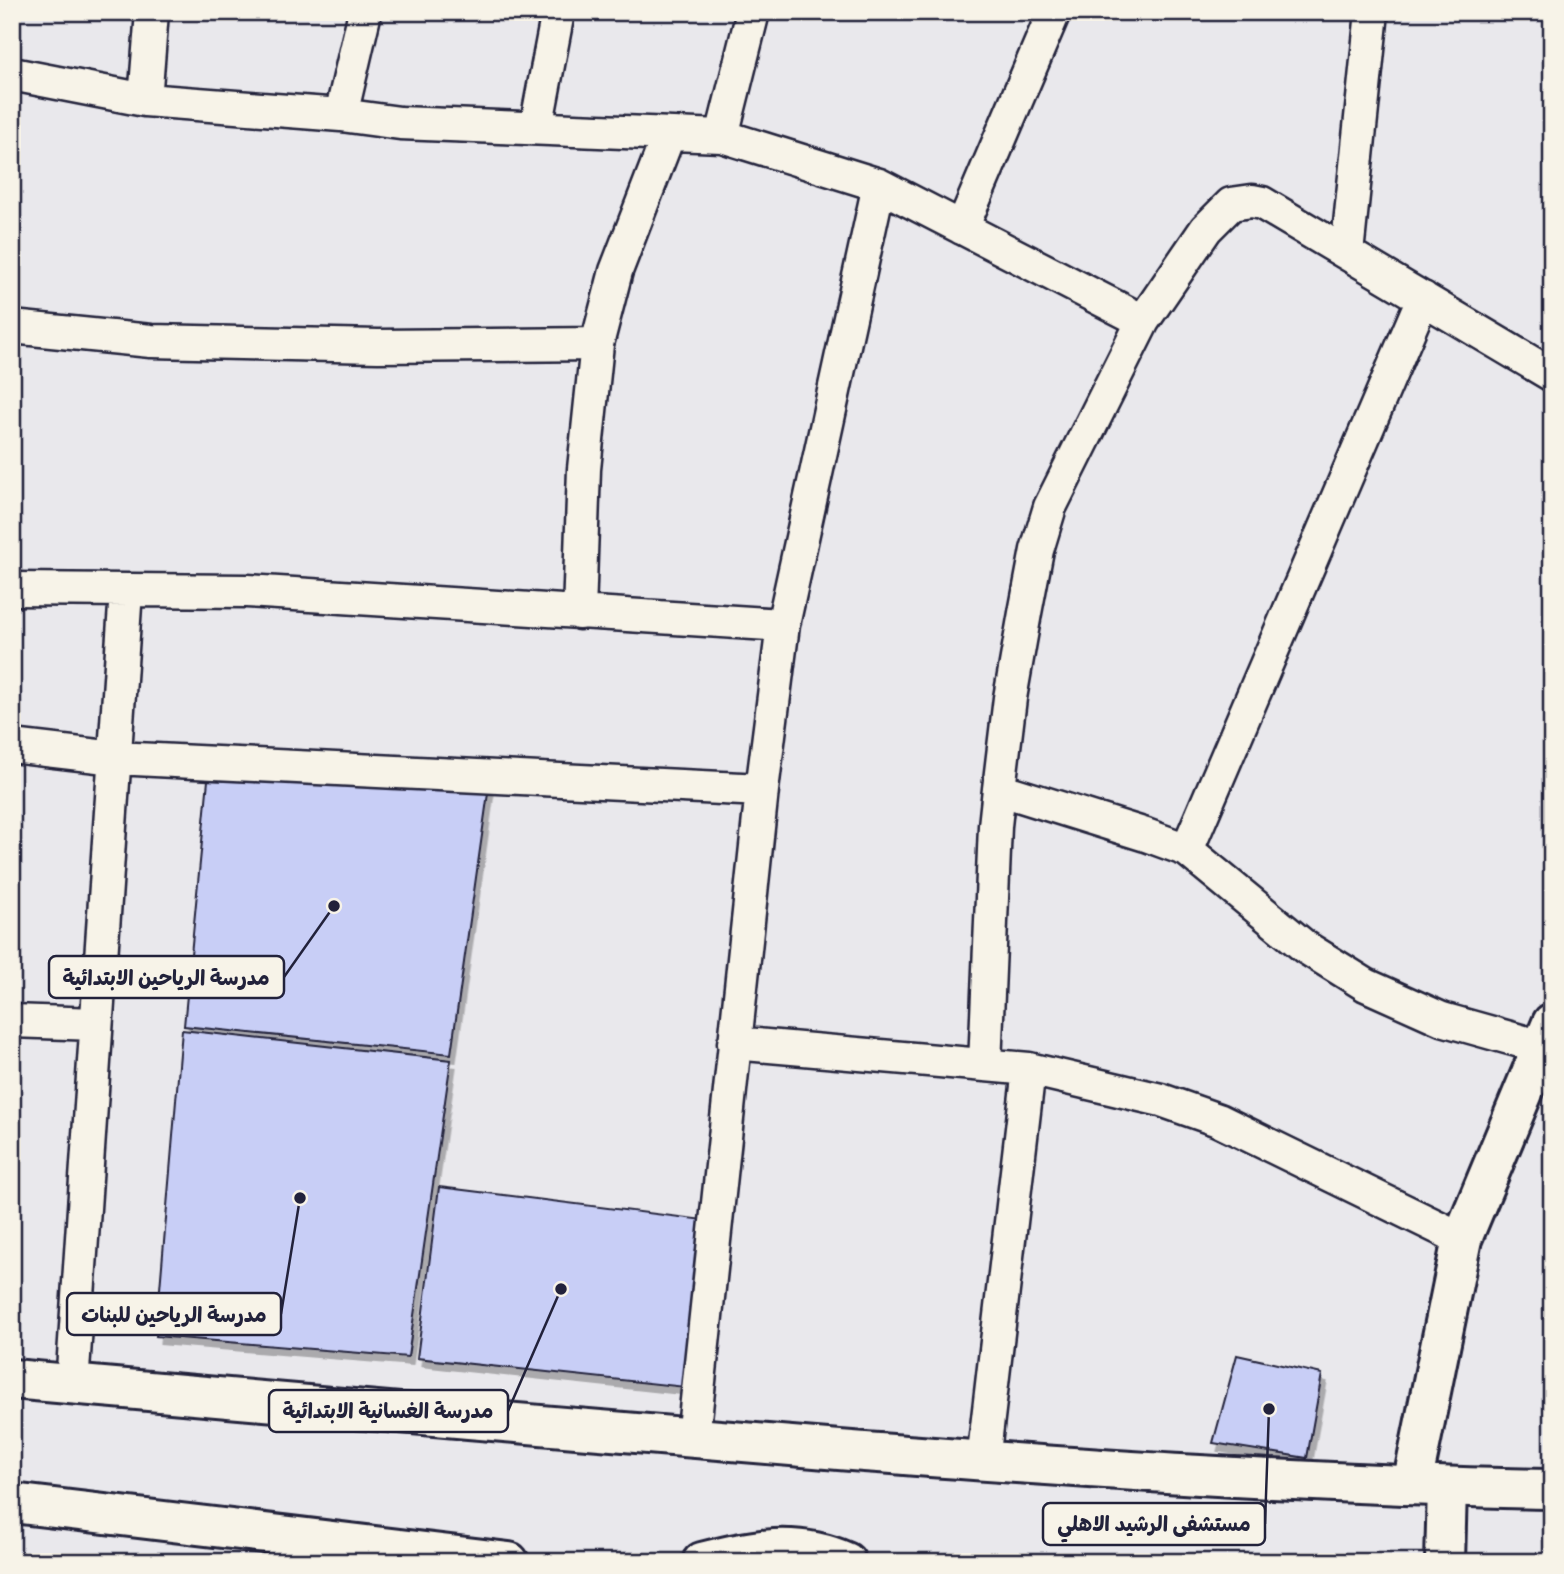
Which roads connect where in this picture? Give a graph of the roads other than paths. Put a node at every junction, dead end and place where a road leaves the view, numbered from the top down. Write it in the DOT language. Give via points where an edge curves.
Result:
graph roads {
  1 [pos="152,12"];
  2 [pos="365,12"];
  3 [pos="558,12"];
  4 [pos="753,12"];
  5 [pos="1054,12"];
  6 [pos="1372,12"];
  7 [pos="12,74"];
  8 [pos="145,100"];
  9 [pos="341,115"];
  10 [pos="536,128"];
  11 [pos="669,134"];
  12 [pos="722,136"];
  13 [pos="879,186"];
  14 [pos="962,228"];
  15 [pos="1347,253"];
  16 [pos="1423,298"];
  17 [pos="1143,321"];
  18 [pos="12,327"];
  19 [pos="597,344"];
  20 [pos="1552,375"];
  21 [pos="12,589"];
  22 [pos="126,591"];
  23 [pos="579,613"];
  24 [pos="783,625"];
  25 [pos="12,746"];
  26 [pos="115,758"];
  27 [pos="999,789"];
  28 [pos="762,790"];
  29 [pos="1186,850"];
  30 [pos="12,1021"];
  31 [pos="96,1024"];
  32 [pos="1547,1035"];
  33 [pos="734,1043"];
  34 [pos="985,1065"];
  35 [pos="1029,1069"];
  36 [pos="1462,1239"];
  37 [pos="12,1379"];
  38 [pos="72,1385"];
  39 [pos="694,1438"];
  40 [pos="983,1461"];
  41 [pos="1429,1486"];
  42 [pos="1552,1489"];
  43 [pos="12,1503"];
  44 [pos="719,1559"];
  45 [pos="509,1562"];
  46 [pos="846,1562"];
  47 [pos="1446,1562"];
  1 -- 8 [label="street"];
  2 -- 9 [label="street"];
  3 -- 10 [label="street"];
  4 -- 12 [label="street"];
  5 -- 14 [label="street"];
  6 -- 15 [label="street"];
  7 -- 8 [label="street"];
  8 -- 9 [label="street"];
  9 -- 10 [label="street" via="400,123"];
  10 -- 11 [label="street"];
  11 -- 12 [label="street"];
  11 -- 19 [label="street" via="616,271"];
  12 -- 13 [label="street"];
  13 -- 14 [label="street"];
  13 -- 24 [label="street"];
  14 -- 17 [label="street"];
  15 -- 16 [label="street"];
  15 -- 17 [label="street" via="1262,203 1231,204 1206,229"];
  16 -- 20 [label="street"];
  16 -- 29 [label="street"];
  17 -- 27 [label="street" via="1050,506 1037,550 1010,698"];
  18 -- 19 [label="street" via="151,341"];
  19 -- 23 [label="street" via="584,469"];
  21 -- 22 [label="street"];
  22 -- 23 [label="street" via="247,592"];
  22 -- 26 [label="street"];
  23 -- 24 [label="street"];
  24 -- 28 [label="street"];
  25 -- 26 [label="street"];
  26 -- 28 [label="street"];
  26 -- 31 [label="street"];
  27 -- 29 [label="street"];
  27 -- 34 [label="street"];
  28 -- 33 [label="street"];
  29 -- 32 [label="street" via="1304,947 1366,985 1442,1019"];
  30 -- 31 [label="street"];
  31 -- 38 [label="street"];
  32 -- 36 [label="main road"];
  33 -- 34 [label="street"];
  33 -- 39 [label="street"];
  34 -- 35 [label="street"];
  35 -- 36 [label="street" via="1161,1100 1218,1121"];
  35 -- 40 [label="street"];
  36 -- 41 [label="main road"];
  37 -- 38 [label="main road"];
  38 -- 39 [label="main road"];
  39 -- 40 [label="main road"];
  40 -- 41 [label="main road"];
  41 -- 42 [label="main road"];
  41 -- 47 [label="main road"];
  43 -- 45 [label="main road"];
  44 -- 46 [label="main road" via="757,1548 782,1547 807,1549"];
}
